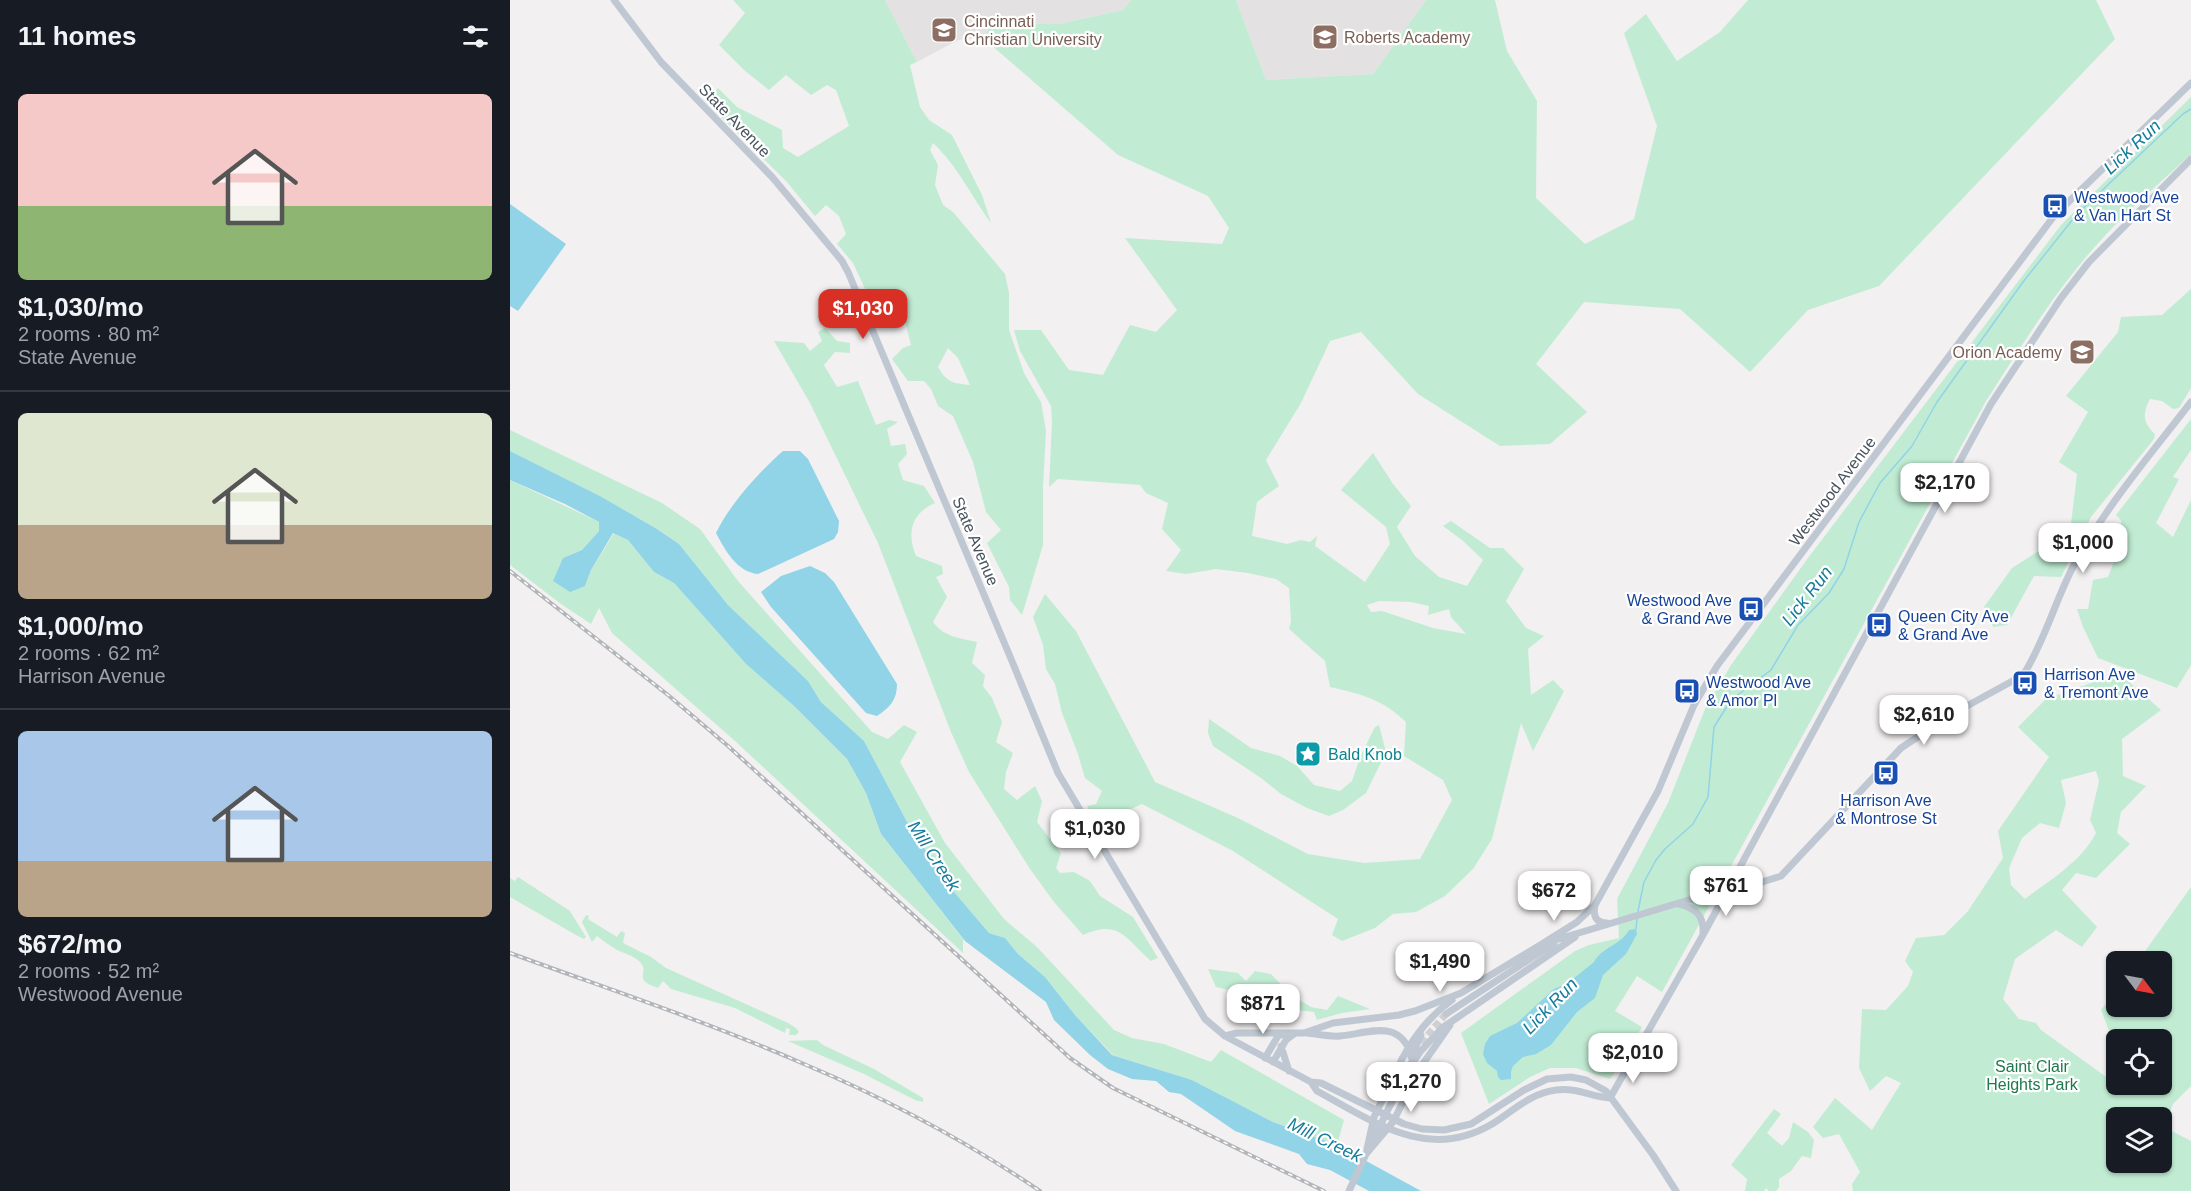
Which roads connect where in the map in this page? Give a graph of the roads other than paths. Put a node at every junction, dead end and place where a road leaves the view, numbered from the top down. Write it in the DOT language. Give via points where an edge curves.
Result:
graph roads {
  1 [pos="614,0"];
  2 [pos="2191,83"];
  3 [pos="2191,159"];
  4 [pos="2191,402"];
  5 [pos="1728,888"];
  6 [pos="1678,904"];
  7 [pos="1595,905"];
  8 [pos="1608,923"];
  9 [pos="1580,934"];
  10 [pos="1703,935"];
  11 [pos="1561,939"];
  12 [pos="1542,944"];
  13 [pos="1461,993"];
  14 [pos="1446,1014"];
  15 [pos="1433,1016"];
  16 [pos="1451,1022"];
  17 [pos="1304,1033"];
  18 [pos="1284,1034"];
  19 [pos="1294,1034"];
  20 [pos="1225,1036"];
  21 [pos="1281,1046"];
  22 [pos="1409,1046"];
  23 [pos="1264,1059"];
  24 [pos="1412,1059"];
  25 [pos="1273,1062"];
  26 [pos="1289,1071"];
  27 [pos="1406,1073"];
  28 [pos="1311,1082"];
  29 [pos="1610,1098"];
  30 [pos="1366,1154"];
  31 [pos="1350,1191"];
  32 [pos="1676,1191"];
  1 -- 20 [label="main road, State Avenue" via="661,62 773,178 845,267 1058,773 1199,1012"];
  2 -- 7 [label="main road, Westwood Avenue" via="2054,216 1717,666 1694,705 1658,791"];
  3 -- 5 [label="main road" via="2089,262 1991,405"];
  4 -- 5 [label="main road" via="2122,490 2088,541 2025,672 1900,748 1777,878 1735,892"];
  5 -- 6 [label="main road"];
  5 -- 10 [label="main road"];
  6 -- 8 [label="main road"];
  6 -- 10 [label="main road" via="1698,913"];
  7 -- 8 [label="main road" via="1596,919"];
  7 -- 12 [label="main road, Westwood Avenue" via="1579,921"];
  8 -- 9 [label="main road"];
  9 -- 11 [label="main road"];
  9 -- 16 [label="main road"];
  10 -- 29 [label="main road"];
  11 -- 12 [label="main road"];
  11 -- 14 [label="main road"];
  12 -- 13 [label="main road, Westwood Avenue"];
  13 -- 15 [label="main road"];
  13 -- 17 [label="main road" via="1415,1011 1333,1023"];
  15 -- 22 [label="main road"];
  15 -- 24 [label="main road"];
  16 -- 27 [label="main road, bridge" via="1433,1036"];
  16 -- 30 [label="main road, bridge" via="1420,1068 1393,1122"];
  17 -- 19 [label="main road"];
  17 -- 22 [label="main road" via="1337,1037 1393,1031"];
  18 -- 19 [label="main road"];
  18 -- 20 [label="main road"];
  18 -- 23 [label="main road" via="1278,1036"];
  19 -- 21 [label="main road"];
  20 -- 23 [label="main road, State Avenue"];
  21 -- 25 [label="main road"];
  21 -- 26 [label="main road"];
  22 -- 24 [label="main road"];
  22 -- 30 [label="main road, bridge" via="1374,1117"];
  23 -- 25 [label="main road, State Avenue"];
  24 -- 27 [label="main road, bridge"];
  24 -- 30 [label="main road, bridge"];
  25 -- 26 [label="main road, State Avenue"];
  26 -- 28 [label="main road, State Avenue"];
  27 -- 31 [label="main road, bridge"];
  28 -- 29 [label="main road, State Avenue" via="1317,1092 1384,1127 1430,1140 1457,1139 1474,1133 1547,1091 1574,1090"];
  28 -- 29 [label="main road, State Avenue" via="1322,1083 1404,1124 1429,1130 1471,1124 1524,1090 1555,1077 1586,1080 1606,1090"];
  29 -- 32 [label="main road"];
  30 -- 31 [label="main road"];
}
